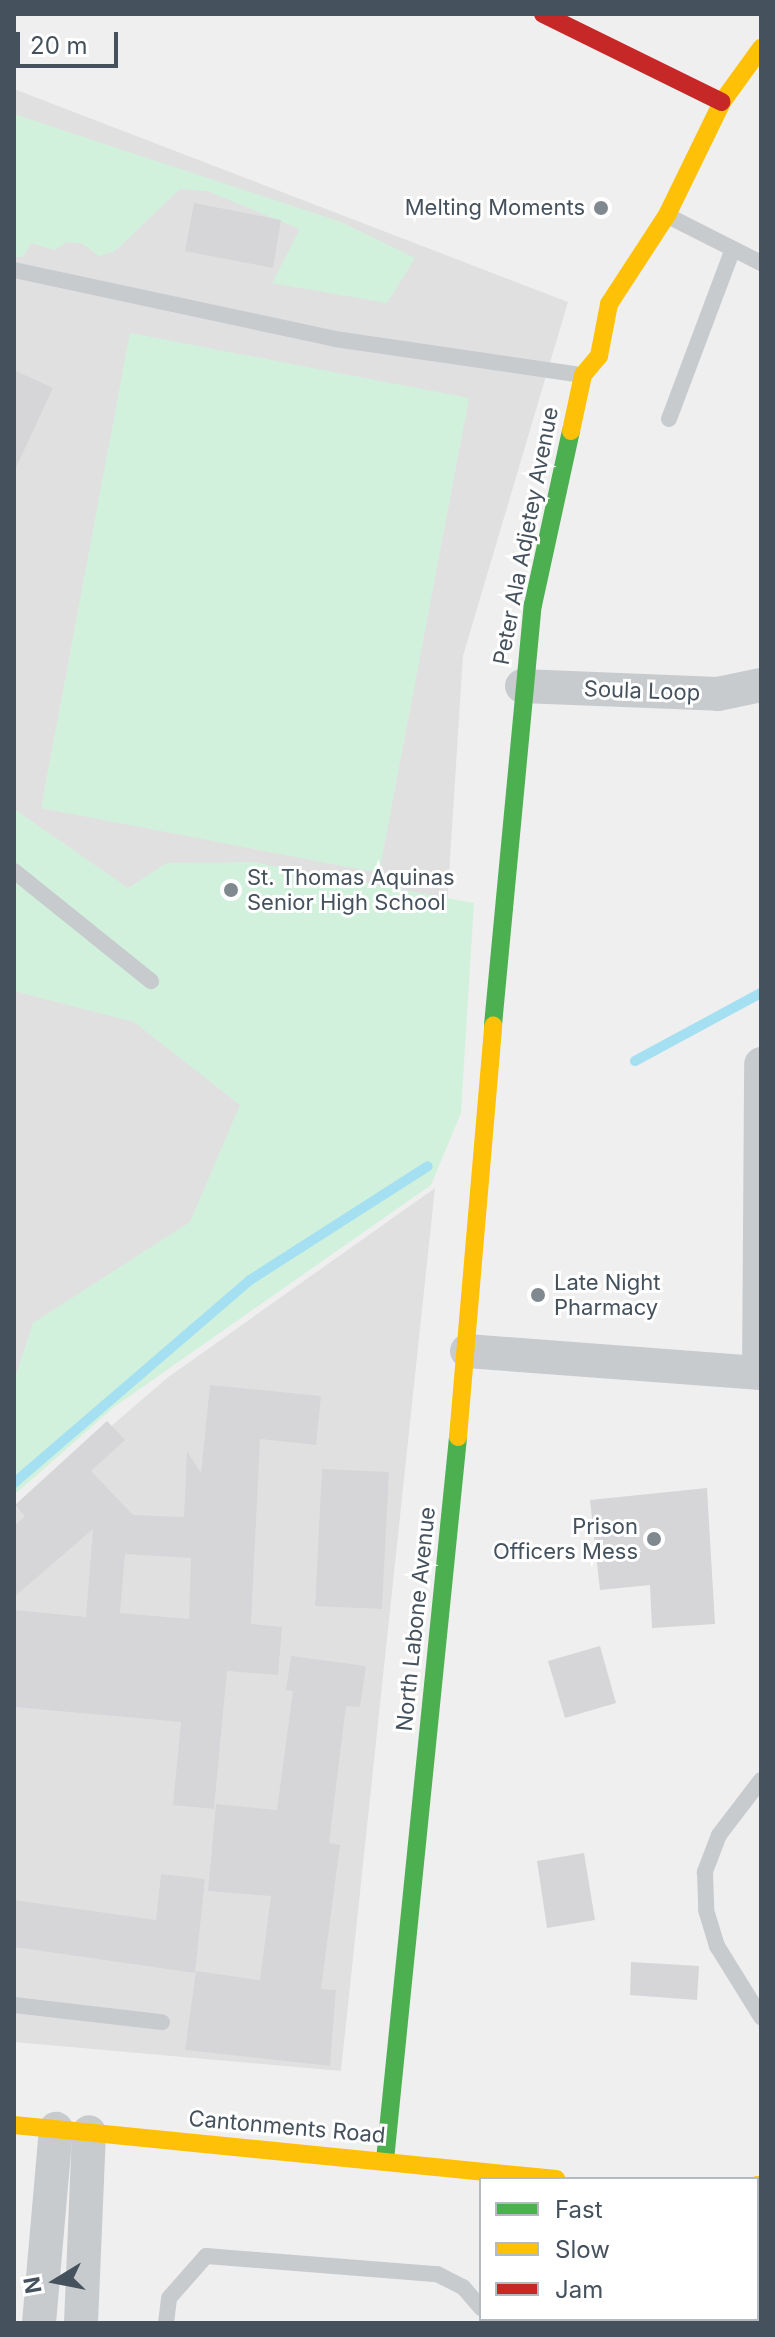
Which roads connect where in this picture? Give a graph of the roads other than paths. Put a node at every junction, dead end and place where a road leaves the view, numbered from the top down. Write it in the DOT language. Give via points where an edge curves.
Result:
graph roads {
  1 [pos="543,14"];
  2 [pos="761,48"];
  3 [pos="722,102"];
  4 [pos="667,215"];
  5 [pos="733,249"];
  6 [pos="761,263"];
  7 [pos="14,270"];
  8 [pos="583,375"];
  9 [pos="669,419"];
  10 [pos="761,685"];
  11 [pos="522,686"];
  12 [pos="14,871"];
  13 [pos="151,981"];
  14 [pos="761,1064"];
  15 [pos="488,1082"];
  16 [pos="467,1351"];
  17 [pos="760,1373"];
  18 [pos="761,1780"];
  19 [pos="14,2005"];
  20 [pos="761,2017"];
  21 [pos="162,2022"];
  22 [pos="14,2125"];
  23 [pos="56,2129"];
  24 [pos="89,2132"];
  25 [pos="385,2160"];
  26 [pos="538,2177"];
  27 [pos="479,2306"];
  28 [pos="39,2323"];
  29 [pos="81,2323"];
  30 [pos="166,2323"];
  1 -- 3 [label="street"];
  2 -- 3 [label="street, Peter Ala Adjetey Avenue"];
  3 -- 4 [label="street, Peter Ala Adjetey Avenue"];
  4 -- 5 [label="lane"];
  4 -- 8 [label="street, Peter Ala Adjetey Avenue" via="609,304 599,356"];
  5 -- 6 [label="lane"];
  5 -- 9 [label="lane"];
  7 -- 8 [label="lane" via="319,337"];
  8 -- 11 [label="street, Peter Ala Adjetey Avenue"];
  10 -- 11 [label="street, Soula Loop" via="718,694"];
  11 -- 15 [label="street, Peter Ala Adjetey Avenue"];
  12 -- 13 [label="lane"];
  14 -- 17 [label="street"];
  15 -- 16 [label="street, North Labone Avenue"];
  16 -- 17 [label="street"];
  16 -- 25 [label="street, North Labone Avenue"];
  18 -- 20 [label="lane" via="719,1835 705,1872 706,1910 717,1946"];
  19 -- 21 [label="lane"];
  22 -- 23 [label="street, Cantonments Road"];
  23 -- 24 [label="street, Cantonments Road"];
  23 -- 28 [label="street"];
  24 -- 25 [label="street, Cantonments Road"];
  24 -- 29 [label="street"];
  25 -- 26 [label="street, Cantonments Road"];
  27 -- 30 [label="lane" via="463,2287 437,2274 206,2256 169,2298"];
}
